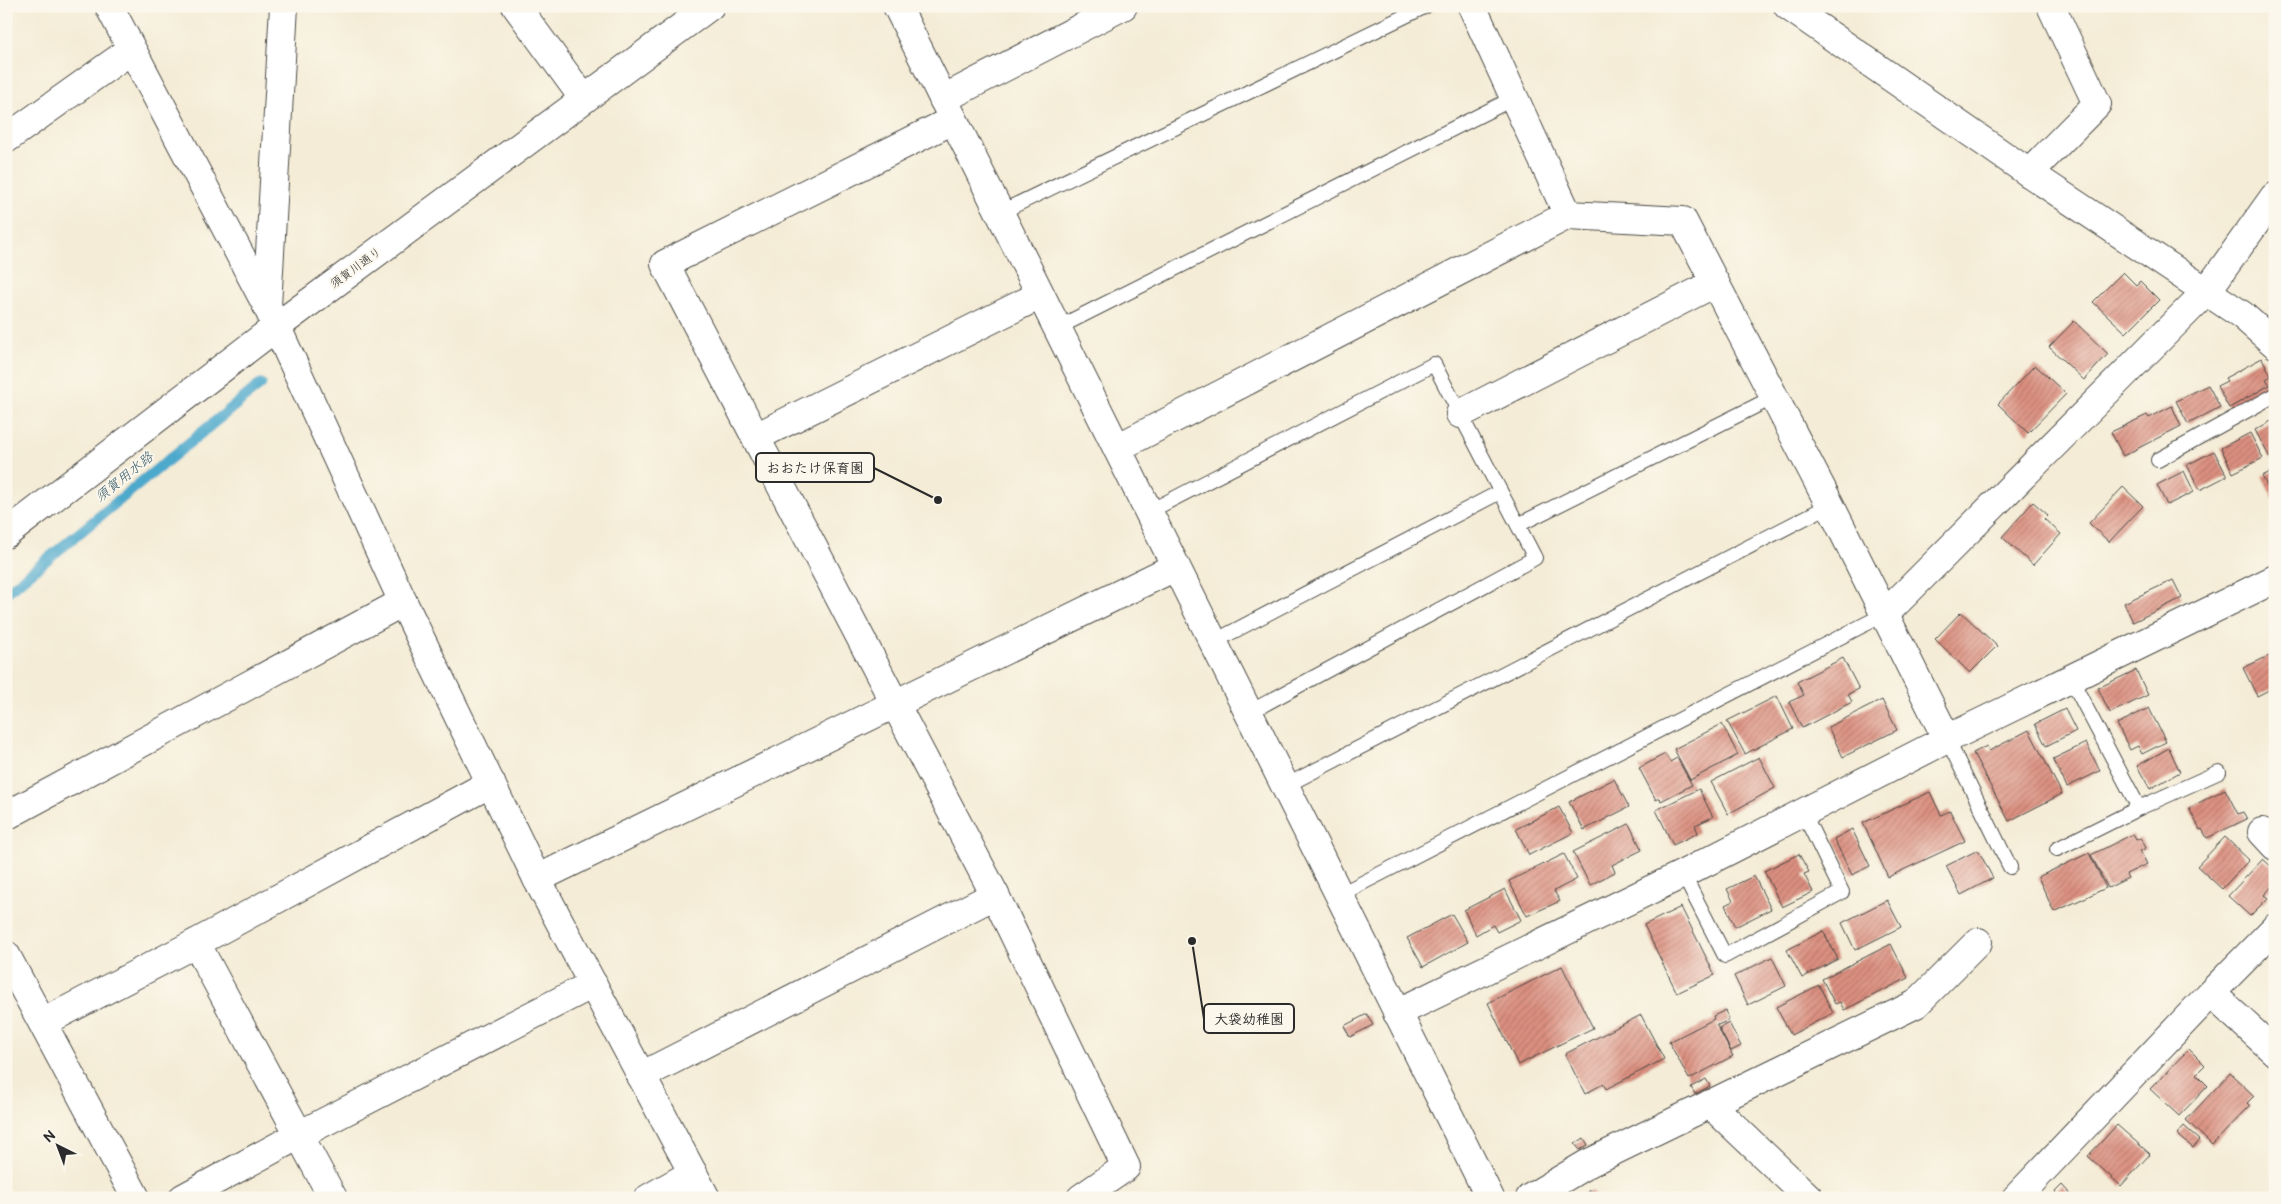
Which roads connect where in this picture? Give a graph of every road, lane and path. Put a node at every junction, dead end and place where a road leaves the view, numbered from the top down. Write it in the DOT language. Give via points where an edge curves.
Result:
graph roads {
  1 [pos="109,6"];
  2 [pos="284,6"];
  3 [pos="516,6"];
  4 [pos="710,6"];
  5 [pos="897,6"];
  6 [pos="1123,6"];
  7 [pos="1426,6"];
  8 [pos="1472,6"];
  9 [pos="1788,6"];
  10 [pos="2051,6"];
  11 [pos="131,50"];
  12 [pos="1514,98"];
  13 [pos="584,99"];
  14 [pos="948,109"];
  15 [pos="6,139"];
  16 [pos="2029,173"];
  17 [pos="2274,197"];
  18 [pos="1000,213"];
  19 [pos="1568,215"];
  20 [pos="1715,284"];
  21 [pos="2206,291"];
  22 [pos="1040,295"];
  23 [pos="272,316"];
  24 [pos="1057,328"];
  25 [pos="2275,344"];
  26 [pos="2275,395"];
  27 [pos="1774,397"];
  28 [pos="1460,414"];
  29 [pos="756,437"];
  30 [pos="1116,448"];
  31 [pos="2158,460"];
  32 [pos="1500,492"];
  33 [pos="1830,505"];
  34 [pos="1148,512"];
  35 [pos="1518,525"];
  36 [pos="6,534"];
  37 [pos="1175,567"];
  38 [pos="2275,579"];
  39 [pos="403,602"];
  40 [pos="1885,614"];
  41 [pos="1213,642"];
  42 [pos="2071,679"];
  43 [pos="895,704"];
  44 [pos="1248,713"];
  45 [pos="1947,739"];
  46 [pos="2219,772"];
  47 [pos="491,783"];
  48 [pos="1284,786"];
  49 [pos="2139,808"];
  50 [pos="1803,812"];
  51 [pos="6,816"];
  52 [pos="2057,849"];
  53 [pos="2010,867"];
  54 [pos="1683,874"];
  55 [pos="537,879"];
  56 [pos="995,895"];
  57 [pos="1339,895"];
  58 [pos="2275,928"];
  59 [pos="1978,942"];
  60 [pos="196,943"];
  61 [pos="6,955"];
  62 [pos="593,984"];
  63 [pos="2211,993"];
  64 [pos="1397,1013"];
  65 [pos="44,1022"];
  66 [pos="2275,1052"];
  67 [pos="641,1076"];
  68 [pos="1710,1104"];
  69 [pos="299,1136"];
  70 [pos="693,1173"];
  71 [pos="136,1198"];
  72 [pos="184,1198"];
  73 [pos="333,1198"];
  74 [pos="649,1198"];
  75 [pos="706,1198"];
  76 [pos="1081,1198"];
  77 [pos="1490,1198"];
  78 [pos="1530,1198"];
  79 [pos="1809,1198"];
  80 [pos="2016,1198"];
  1 -- 11 [label="street"];
  2 -- 23 [label="street"];
  3 -- 13 [label="street"];
  4 -- 13 [label="street, 須賀川通り"];
  5 -- 14 [label="street"];
  6 -- 14 [label="street"];
  7 -- 18 [label="lane"];
  8 -- 12 [label="street"];
  9 -- 16 [label="street"];
  10 -- 16 [label="street" via="2097,104"];
  11 -- 15 [label="street"];
  11 -- 23 [label="street"];
  12 -- 19 [label="street"];
  12 -- 24 [label="lane"];
  13 -- 23 [label="street, 須賀川通り"];
  14 -- 18 [label="street"];
  14 -- 29 [label="street" via="665,264"];
  16 -- 21 [label="street"];
  17 -- 21 [label="street"];
  18 -- 22 [label="street"];
  19 -- 20 [label="street" via="1683,221"];
  19 -- 30 [label="street"];
  20 -- 27 [label="street"];
  20 -- 28 [label="street"];
  21 -- 25 [label="street" via="2242,315"];
  21 -- 40 [label="street"];
  22 -- 24 [label="street"];
  22 -- 29 [label="street"];
  23 -- 36 [label="street, 須賀川通り"];
  23 -- 39 [label="street"];
  24 -- 30 [label="street"];
  26 -- 31 [label="lane"];
  27 -- 33 [label="street"];
  27 -- 35 [label="lane"];
  28 -- 32 [label="lane"];
  28 -- 34 [label="lane" via="1434,364"];
  29 -- 43 [label="street"];
  30 -- 34 [label="street"];
  32 -- 35 [label="lane"];
  32 -- 41 [label="lane"];
  33 -- 40 [label="street"];
  33 -- 48 [label="lane"];
  34 -- 37 [label="street"];
  35 -- 44 [label="lane" via="1536,558"];
  37 -- 41 [label="street"];
  37 -- 43 [label="street"];
  38 -- 42 [label="street"];
  39 -- 47 [label="street"];
  39 -- 51 [label="street"];
  40 -- 45 [label="street"];
  40 -- 57 [label="lane"];
  41 -- 44 [label="street"];
  42 -- 45 [label="street"];
  42 -- 49 [label="lane"];
  43 -- 55 [label="street"];
  43 -- 56 [label="street"];
  44 -- 48 [label="street"];
  45 -- 50 [label="street"];
  45 -- 53 [label="lane"];
  46 -- 49 [label="lane"];
  47 -- 55 [label="street"];
  47 -- 60 [label="street"];
  48 -- 57 [label="street"];
  49 -- 52 [label="lane"];
  50 -- 54 [label="street"];
  50 -- 54 [label="lane" via="1842,892 1725,956"];
  54 -- 64 [label="street"];
  55 -- 62 [label="street"];
  56 -- 67 [label="street"];
  56 -- 76 [label="street" via="1126,1167"];
  57 -- 64 [label="street"];
  58 -- 63 [label="street"];
  59 -- 68 [label="street" via="1916,1004"];
  60 -- 65 [label="street"];
  60 -- 69 [label="street"];
  61 -- 65 [label="street"];
  62 -- 67 [label="street"];
  62 -- 69 [label="street"];
  63 -- 66 [label="street"];
  63 -- 80 [label="street"];
  64 -- 77 [label="street"];
  65 -- 71 [label="street"];
  67 -- 70 [label="street"];
  68 -- 78 [label="street" via="1587,1164"];
  68 -- 79 [label="street"];
  69 -- 72 [label="street"];
  69 -- 73 [label="street"];
  70 -- 74 [label="street"];
  70 -- 75 [label="street"];
}
